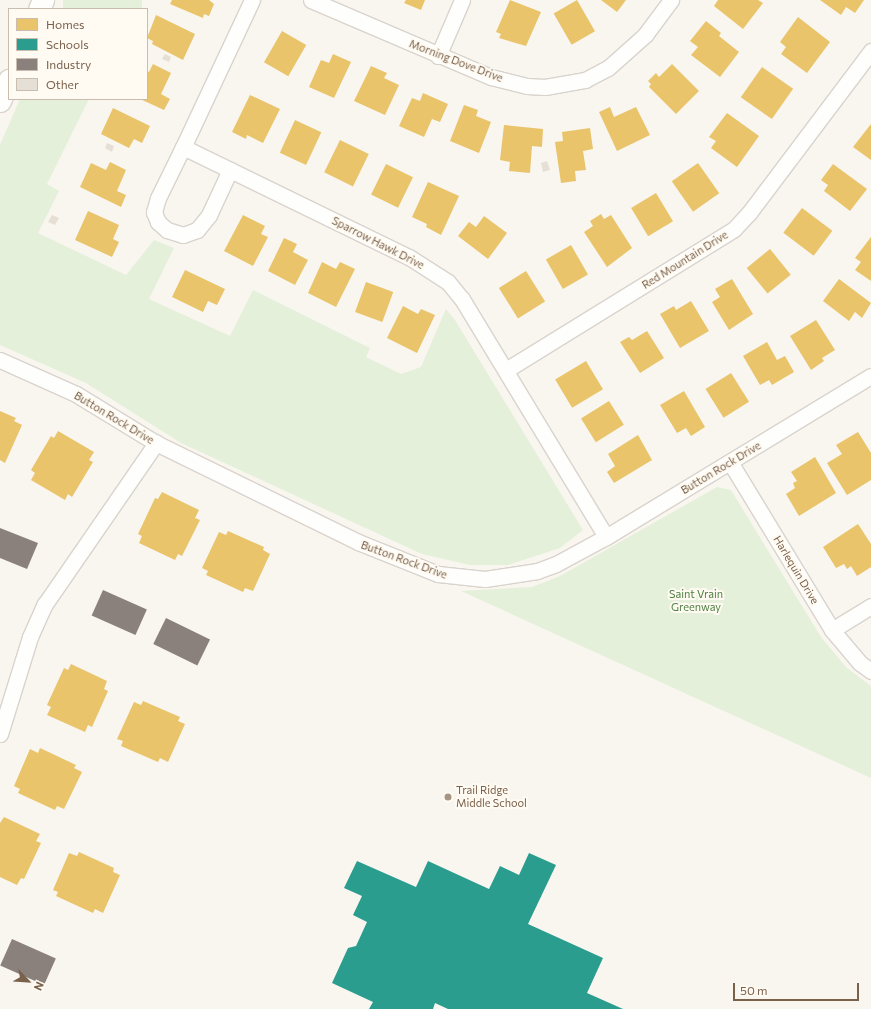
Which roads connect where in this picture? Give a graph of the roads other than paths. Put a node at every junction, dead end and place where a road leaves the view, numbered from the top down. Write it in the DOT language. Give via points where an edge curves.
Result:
graph roads {
  1 [pos="252,0"];
  2 [pos="311,0"];
  3 [pos="462,0"];
  4 [pos="671,0"];
  5 [pos="871,51"];
  6 [pos="438,56"];
  7 [pos="8,82"];
  8 [pos="0,101"];
  9 [pos="183,147"];
  10 [pos="230,170"];
  11 [pos="0,360"];
  12 [pos="506,370"];
  13 [pos="871,376"];
  14 [pos="156,444"];
  15 [pos="730,462"];
  16 [pos="606,537"];
  17 [pos="871,606"];
  18 [pos="832,630"];
  19 [pos="871,672"];
  20 [pos="0,734"];
  1 -- 9 [label="street"];
  2 -- 6 [label="street, Morning Dove Drive"];
  3 -- 6 [label="street"];
  4 -- 6 [label="street, Morning Dove Drive" via="645,35 618,61 596,75 569,84 527,86 492,77"];
  5 -- 12 [label="street, Red Mountain Drive" via="749,213 734,229 709,247"];
  7 -- 8 [label="main road"];
  9 -- 10 [label="street, Sparrow Hawk Drive"];
  9 -- 10 [label="street" via="158,198 154,212 158,222 167,230 183,235 197,230 209,215"];
  10 -- 12 [label="street, Sparrow Hawk Drive" via="409,257 436,274 462,299"];
  11 -- 14 [label="street, Button Rock Drive" via="89,402"];
  12 -- 16 [label="street, Sparrow Hawk Drive"];
  13 -- 15 [label="street, Button Rock Drive"];
  14 -- 16 [label="street, Button Rock Drive" via="358,542 438,574 485,579 537,571 556,564"];
  14 -- 20 [label="street" via="45,604 30,637"];
  15 -- 16 [label="street, Button Rock Drive"];
  15 -- 18 [label="street, Harlequin Drive"];
  17 -- 18 [label="street"];
  18 -- 19 [label="street, Harlequin Drive" via="860,664"];
}
